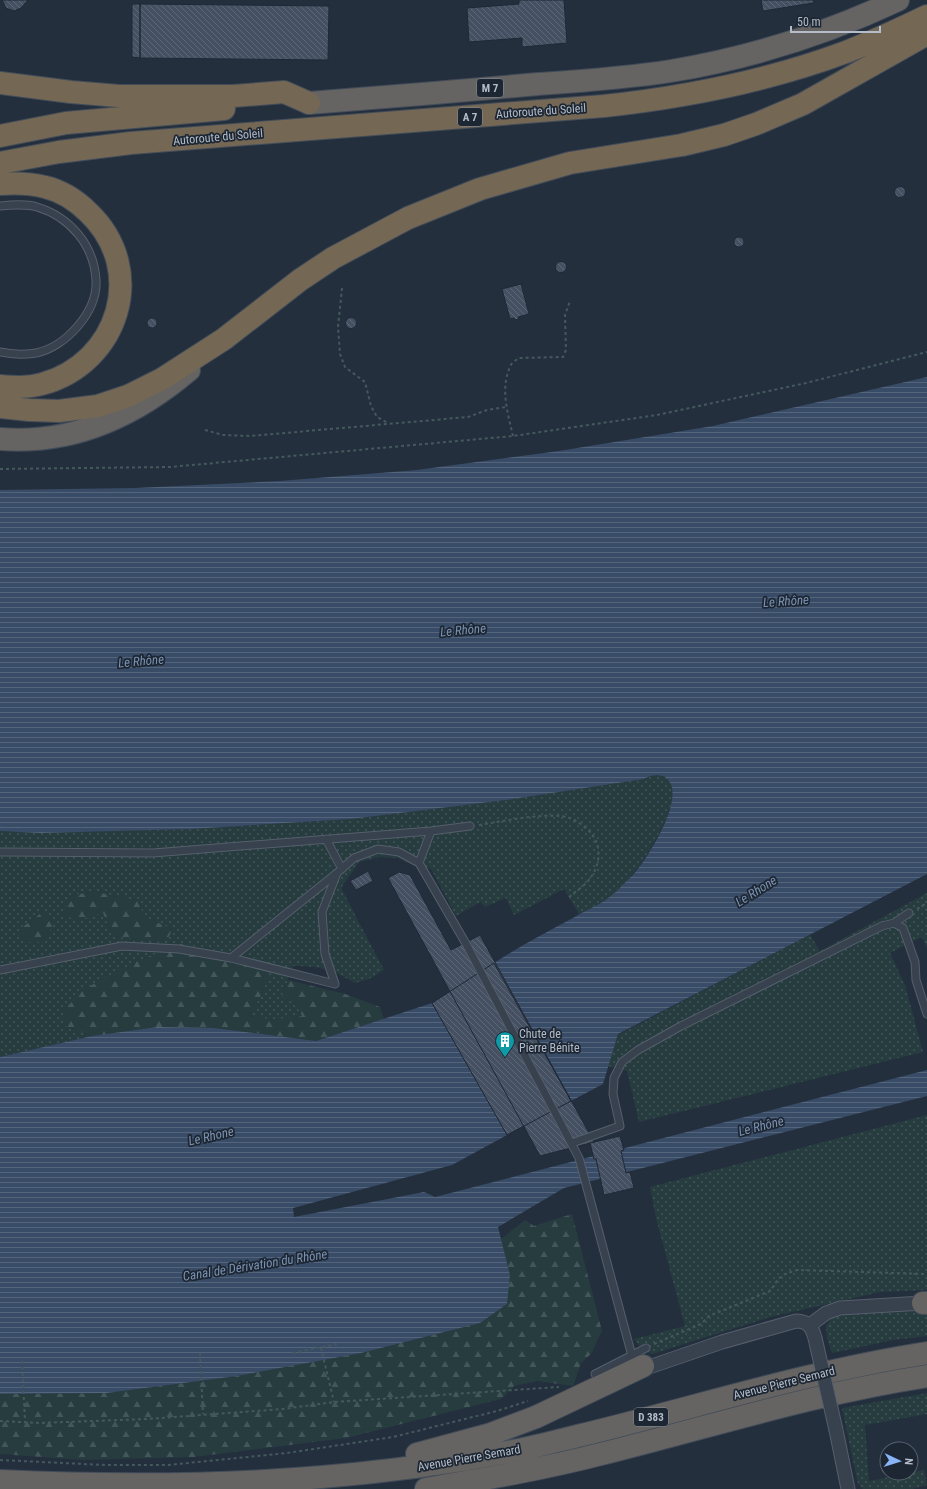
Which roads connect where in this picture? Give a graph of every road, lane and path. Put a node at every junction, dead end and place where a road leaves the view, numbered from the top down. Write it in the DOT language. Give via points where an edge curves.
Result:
graph roads {
  1 [pos="898,0"];
  2 [pos="927,16"];
  3 [pos="927,34"];
  4 [pos="0,84"];
  5 [pos="309,103"];
  6 [pos="0,136"];
  7 [pos="0,163"];
  8 [pos="0,184"];
  9 [pos="0,206"];
  10 [pos="342,288"];
  11 [pos="570,301"];
  12 [pos="224,338"];
  13 [pos="0,352"];
  14 [pos="927,352"];
  15 [pos="0,386"];
  16 [pos="0,407"];
  17 [pos="506,407"];
  18 [pos="389,424"];
  19 [pos="205,430"];
  20 [pos="513,436"];
  21 [pos="0,439"];
  22 [pos="0,469"];
  23 [pos="470,826"];
  24 [pos="431,831"];
  25 [pos="379,835"];
  26 [pos="326,839"];
  27 [pos="378,849"];
  28 [pos="0,852"];
  29 [pos="419,863"];
  30 [pos="340,871"];
  31 [pos="570,897"];
  32 [pos="909,913"];
  33 [pos="894,923"];
  34 [pos="231,958"];
  35 [pos="0,970"];
  36 [pos="927,1014"];
  37 [pos="572,1143"];
  38 [pos="927,1274"];
  39 [pos="926,1302"];
  40 [pos="810,1325"];
  41 [pos="337,1344"];
  42 [pos="321,1348"];
  43 [pos="200,1353"];
  44 [pos="293,1353"];
  45 [pos="927,1353"];
  46 [pos="640,1357"];
  47 [pos="22,1361"];
  48 [pos="595,1374"];
  49 [pos="927,1376"];
  50 [pos="565,1386"];
  51 [pos="334,1402"];
  52 [pos="497,1411"];
  53 [pos="204,1414"];
  54 [pos="0,1421"];
  55 [pos="25,1422"];
  56 [pos="0,1460"];
  57 [pos="374,1474"];
  58 [pos="0,1481"];
  59 [pos="426,1489"];
  60 [pos="848,1489"];
  1 -- 5 [label="highway, M 7" via="804,38 670,71"];
  2 -- 7 [label="highway, Autoroute du Soleil / A 7" via="864,45 802,67 729,87 665,99 131,143"];
  3 -- 12 [label="highway" via="809,101 750,126 682,145 570,163 480,189 408,218 333,258"];
  4 -- 5 [label="highway" via="119,96 226,96 284,92"];
  5 -- 6 [label="highway" via="66,123"];
  8 -- 15 [label="highway" via="45,187 56,190 76,202 96,220 110,238 118,260 121,283 119,305 111,326 100,346 83,363 64,376 43,384 24,387"];
  9 -- 13 [label="lane" via="36,207 60,217 81,236 92,258 96,282 92,305 79,326 60,343 38,353 15,355"];
  10 -- 18 [label="path" via="338,327 340,354 346,367 365,382 370,406 377,417"];
  11 -- 17 [label="path" via="565,314 566,350 563,357 519,358 510,366 505,385"];
  12 -- 16 [label="highway" via="144,389 112,402 59,411"];
  12 -- 21 [label="highway" via="167,389 118,418 56,436"];
  14 -- 20 [label="path" via="806,383 657,415"];
  17 -- 18 [label="path" via="468,417"];
  17 -- 20 [label="path"];
  18 -- 19 [label="path" via="250,436 223,435"];
  20 -- 22 [label="path" via="170,467"];
  23 -- 24 [label="lane"];
  23 -- 31 [label="path" via="534,817 562,816 578,821 592,834 599,848 598,863 588,881"];
  24 -- 25 [label="lane"];
  24 -- 29 [label="lane"];
  25 -- 26 [label="lane"];
  25 -- 27 [label="lane"];
  26 -- 28 [label="lane" via="153,853"];
  26 -- 30 [label="lane"];
  27 -- 29 [label="lane" via="398,852"];
  27 -- 30 [label="lane" via="354,858"];
  29 -- 37 [label="lane" via="465,942"];
  30 -- 34 [label="lane"];
  30 -- 34 [label="lane" via="322,912 325,954 335,984"];
  32 -- 33 [label="lane"];
  33 -- 36 [label="lane" via="903,928 908,938 915,962 916,980"];
  33 -- 37 [label="lane" via="882,926 638,1050 622,1062 614,1078 613,1094 620,1126"];
  34 -- 35 [label="lane" via="179,949 122,946"];
  37 -- 46 [label="lane" via="579,1158"];
  38 -- 46 [label="path" via="797,1270 778,1279 770,1291 709,1316 701,1324"];
  39 -- 40 [label="street" via="840,1308 826,1313"];
  40 -- 46 [label="street" via="804,1321 796,1321 722,1342 652,1366"];
  40 -- 60 [label="street, bridge" via="814,1331"];
  41 -- 42 [label="path"];
  42 -- 44 [label="path"];
  42 -- 51 [label="path"];
  43 -- 53 [label="path"];
  45 -- 57 [label="highway, Avenue Pierre Semard / D 383" via="848,1368 519,1450"];
  46 -- 48 [label="lane"];
  46 -- 57 [label="highway" via="536,1417 459,1444 391,1459"];
  47 -- 55 [label="path"];
  49 -- 59 [label="highway, Avenue Pierre Semard / D 383" via="812,1398 515,1474"];
  50 -- 51 [label="path"];
  51 -- 53 [label="path" via="283,1409"];
  52 -- 56 [label="path" via="393,1437 287,1453 175,1464 105,1465"];
  53 -- 55 [label="path" via="147,1419"];
  54 -- 55 [label="path"];
  57 -- 58 [label="highway, Avenue Pierre Semard / D 383" via="186,1488 57,1486"];
}
